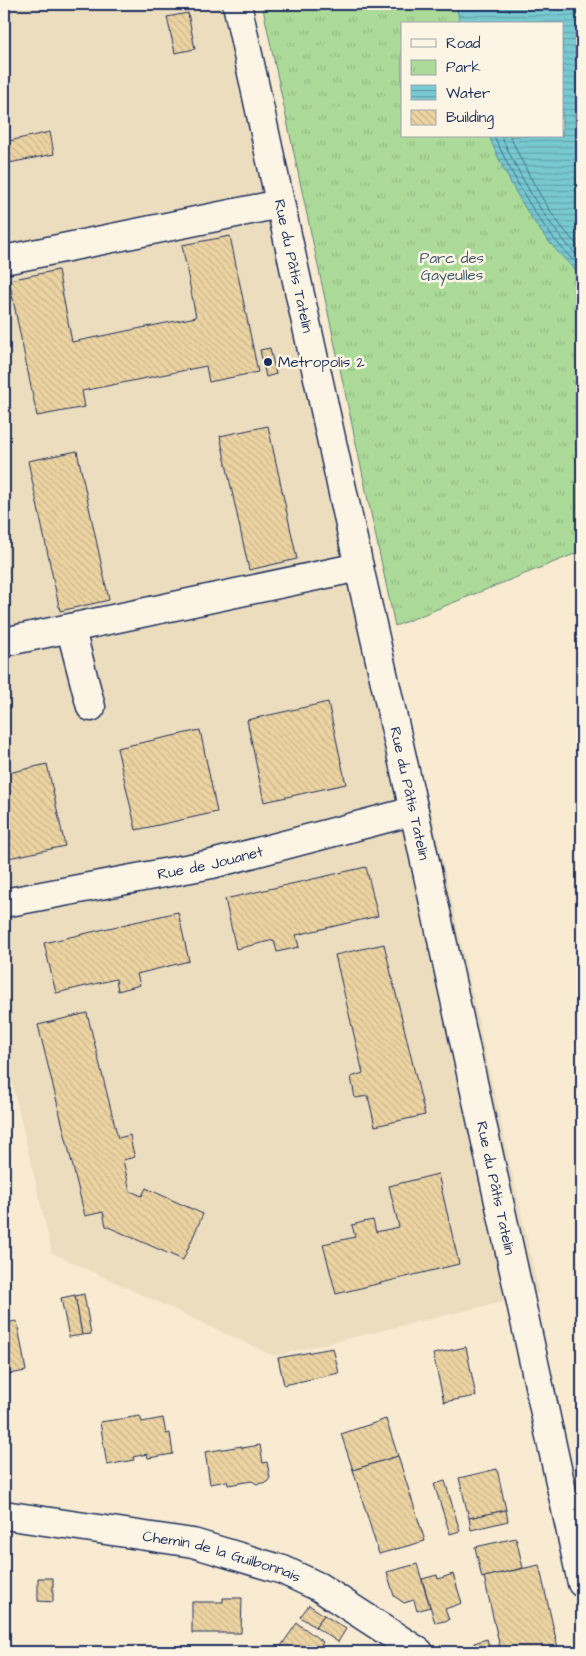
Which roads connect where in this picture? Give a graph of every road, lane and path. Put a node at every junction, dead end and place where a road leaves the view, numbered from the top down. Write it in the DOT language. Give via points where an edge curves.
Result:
graph roads {
  1 [pos="237,4"];
  2 [pos="280,204"];
  3 [pos="4,260"];
  4 [pos="359,567"];
  5 [pos="71,630"];
  6 [pos="4,642"];
  7 [pos="92,707"];
  8 [pos="414,811"];
  9 [pos="4,903"];
  10 [pos="4,1515"];
  11 [pos="582,1583"];
  12 [pos="419,1652"];
  1 -- 2 [label="street, Rue du Pâtis Tatelin"];
  2 -- 3 [label="street"];
  2 -- 4 [label="street, Rue du Pâtis Tatelin"];
  4 -- 5 [label="street"];
  4 -- 8 [label="street, Rue du Pâtis Tatelin"];
  5 -- 6 [label="street"];
  5 -- 7 [label="street"];
  8 -- 9 [label="street, Rue de Jouanet" via="212,864"];
  8 -- 11 [label="street, Rue du Pâtis Tatelin"];
  10 -- 12 [label="street, Chemin de la Guilbonnais" via="193,1543 283,1570 320,1587"];
}
